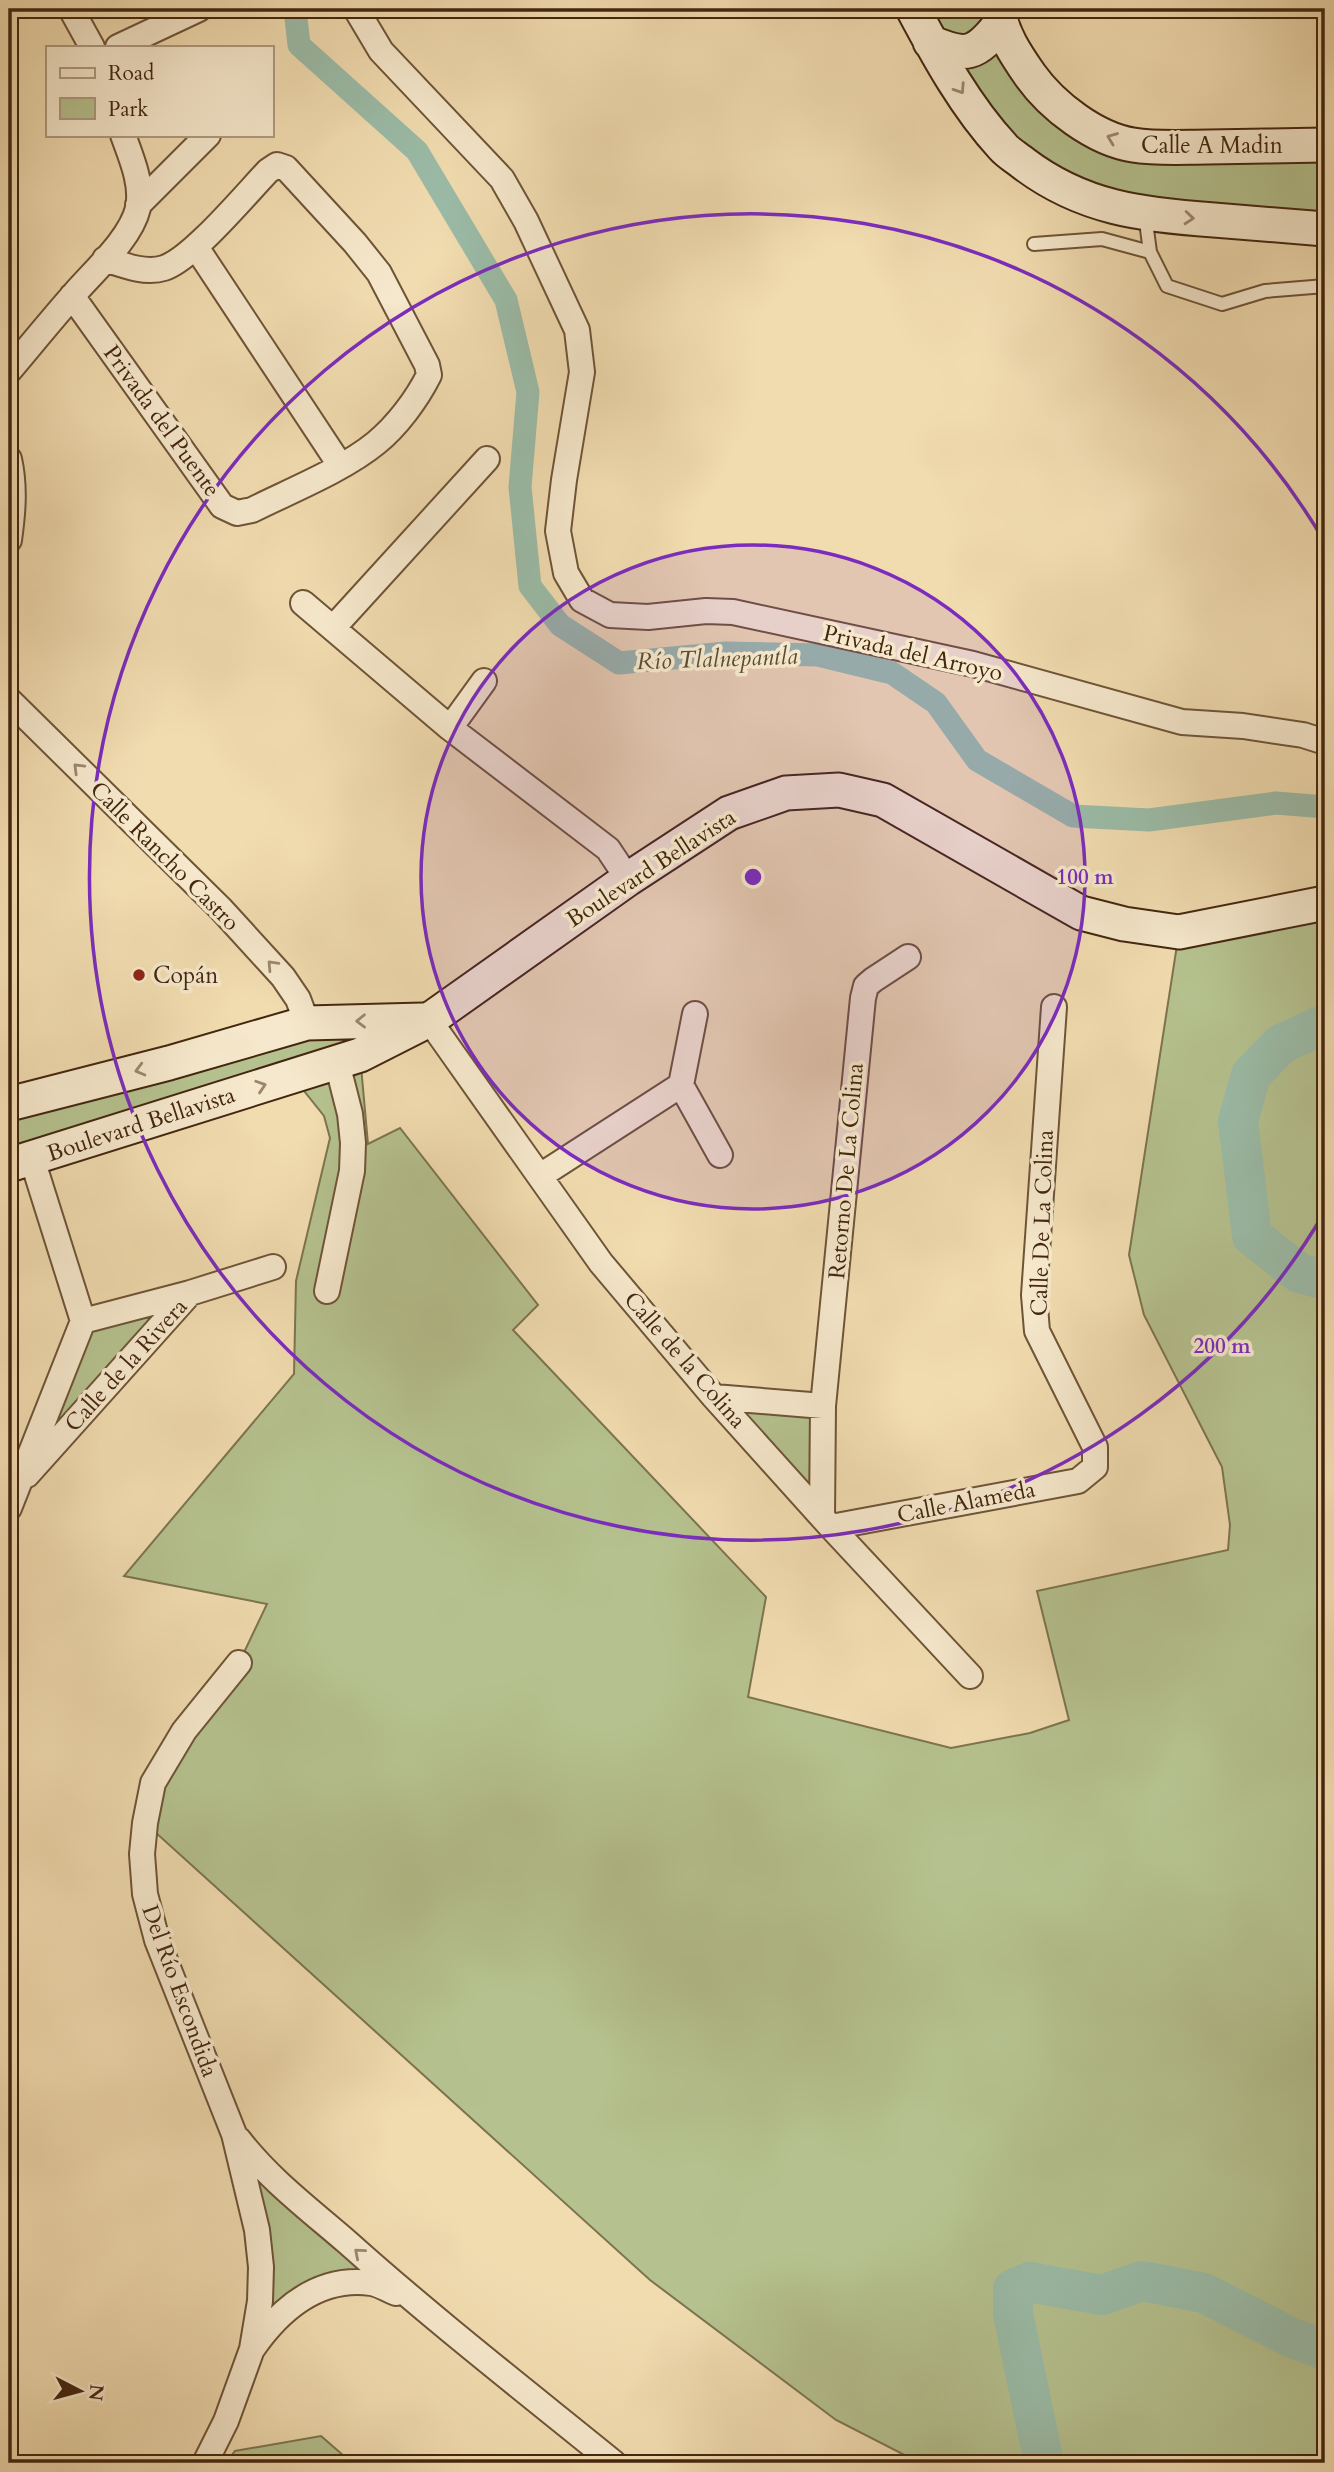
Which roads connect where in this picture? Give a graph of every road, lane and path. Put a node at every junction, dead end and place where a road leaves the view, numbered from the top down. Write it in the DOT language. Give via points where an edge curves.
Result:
graph roads {
  1 [pos="71,9"];
  2 [pos="199,9"];
  3 [pos="356,9"];
  4 [pos="913,9"];
  5 [pos="999,16"];
  6 [pos="930,41"];
  7 [pos="91,46"];
  8 [pos="120,46"];
  9 [pos="123,136"];
  10 [pos="207,136"];
  11 [pos="1325,145"];
  12 [pos="138,205"];
  13 [pos="1145,214"];
  14 [pos="1325,229"];
  15 [pos="1034,244"];
  16 [pos="196,247"];
  17 [pos="1150,252"];
  18 [pos="105,259"];
  19 [pos="1325,286"];
  20 [pos="72,296"];
  21 [pos="9,371"];
  22 [pos="9,459"];
  23 [pos="487,459"];
  24 [pos="340,465"];
  25 [pos="9,540"];
  26 [pos="303,603"];
  27 [pos="333,628"];
  28 [pos="484,681"];
  29 [pos="9,700"];
  30 [pos="450,728"];
  31 [pos="1325,742"];
  32 [pos="628,879"];
  33 [pos="1325,903"];
  34 [pos="908,957"];
  35 [pos="1054,1007"];
  36 [pos="695,1014"];
  37 [pos="429,1020"];
  38 [pos="307,1023"];
  39 [pos="337,1063"];
  40 [pos="681,1085"];
  41 [pos="9,1104"];
  42 [pos="720,1155"];
  43 [pos="20,1162"];
  44 [pos="540,1177"];
  45 [pos="273,1267"];
  46 [pos="327,1291"];
  47 [pos="190,1293"];
  48 [pos="83,1321"];
  49 [pos="714,1397"];
  50 [pos="823,1406"];
  51 [pos="1095,1467"];
  52 [pos="13,1497"];
  53 [pos="826,1522"];
  54 [pos="239,1663"];
  55 [pos="971,1676"];
  56 [pos="234,2134"];
  57 [pos="410,2298"];
  58 [pos="252,2349"];
  59 [pos="205,2463"];
  60 [pos="614,2463"];
  1 -- 7 [label="street"];
  2 -- 8 [label="street"];
  3 -- 31 [label="street, Privada del Arroyo" via="381,51 502,179 577,330 582,372 558,531 566,573 582,600 610,615 733,612 973,664 1182,722 1244,726"];
  4 -- 6 [label="main road"];
  5 -- 6 [label="main road" via="984,45 971,50 953,52"];
  11 -- 5 [label="main road, Calle A Madin, one-way" via="1173,148 1132,145 1094,131 1061,110 1037,85 1016,55"];
  6 -- 13 [label="main road, one-way" via="1004,148 1043,178 1080,197"];
  9 -- 12 [label="street" via="138,182"];
  10 -- 12 [label="street"];
  12 -- 18 [label="street" via="126,233"];
  13 -- 14 [label="main road, one-way"];
  13 -- 17 [label="lane"];
  15 -- 17 [label="lane" via="1102,239"];
  16 -- 18 [label="street" via="165,268 133,268"];
  16 -- 24 [label="street"];
  16 -- 24 [label="street, Privada del Puente" via="277,165 286,168 379,273 429,375 376,443"];
  17 -- 19 [label="lane" via="1167,286 1222,304 1265,291"];
  18 -- 20 [label="street"];
  20 -- 21 [label="street"];
  20 -- 24 [label="street, Privada del Puente" via="222,506 237,513 252,510"];
  22 -- 25 [label="street" via="14,511"];
  23 -- 27 [label="street"];
  26 -- 27 [label="street"];
  27 -- 30 [label="street"];
  28 -- 30 [label="street"];
  38 -- 29 [label="street, Calle Rancho Castro, one-way" via="283,977 221,909"];
  30 -- 32 [label="street" via="608,849"];
  32 -- 33 [label="main road, Boulevard Bellavista" via="729,813 786,793 839,790 883,800 1081,913 1124,924 1179,932"];
  32 -- 37 [label="main road, Boulevard Bellavista"];
  34 -- 50 [label="street, Retorno De La Colina" via="866,986 863,998"];
  35 -- 51 [label="street, Calle De La Colina" via="1034,1295 1037,1331 1095,1447"];
  36 -- 40 [label="street"];
  37 -- 38 [label="main road, Boulevard Bellavista, one-way"];
  37 -- 39 [label="main road, Boulevard Bellavista"];
  37 -- 44 [label="street, Calle de la Colina"];
  38 -- 41 [label="main road, Boulevard Bellavista, one-way"];
  43 -- 39 [label="main road, Boulevard Bellavista, one-way"];
  39 -- 46 [label="street" via="350,1114 352,1171"];
  40 -- 42 [label="street"];
  40 -- 44 [label="street"];
  43 -- 48 [label="street"];
  44 -- 49 [label="street, Calle de la Colina" via="601,1263"];
  45 -- 47 [label="street"];
  47 -- 48 [label="street, Calle de la Rivera"];
  47 -- 52 [label="street, Calle de la Rivera"];
  48 -- 52 [label="street, Calle de la Rivera"];
  49 -- 50 [label="street"];
  49 -- 53 [label="street, Calle de la Colina"];
  50 -- 53 [label="street, Retorno De La Colina"];
  51 -- 53 [label="street, Calle Alameda" via="1078,1481"];
  53 -- 55 [label="street, Calle de la Colina"];
  54 -- 56 [label="street, Del Río Escondida" via="184,1731 153,1783 142,1854 145,1894 157,1940"];
  57 -- 56 [label="street, one-way" via="254,2160"];
  56 -- 58 [label="street" via="261,2267"];
  57 -- 58 [label="street" via="372,2283 320,2287 280,2315"];
  57 -- 60 [label="street"];
  58 -- 59 [label="street"];
}
